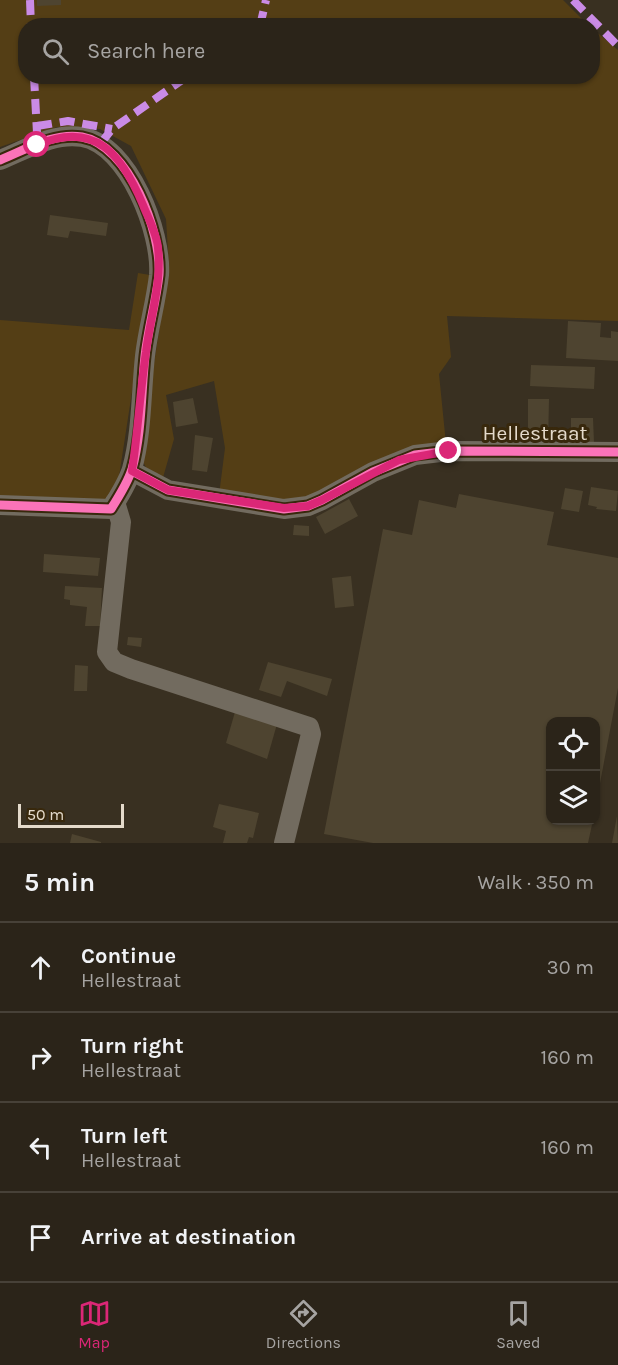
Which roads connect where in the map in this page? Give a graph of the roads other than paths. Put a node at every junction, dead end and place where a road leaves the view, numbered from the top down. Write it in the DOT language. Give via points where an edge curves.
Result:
graph roads {
  1 [pos="0,160"];
  2 [pos="618,452"];
  3 [pos="132,471"];
  4 [pos="116,502"];
  5 [pos="0,505"];
  6 [pos="284,843"];
  1 -- 3 [label="street" via="44,142 82,137 106,146 134,184 158,246 159,274"];
  2 -- 3 [label="street, Hellestraat" via="449,451 414,455 308,506 284,508 168,490"];
  3 -- 4 [label="street"];
  4 -- 5 [label="street" via="111,509"];
  4 -- 6 [label="street" via="121,522 107,652 114,662 131,669 309,727"];
}
